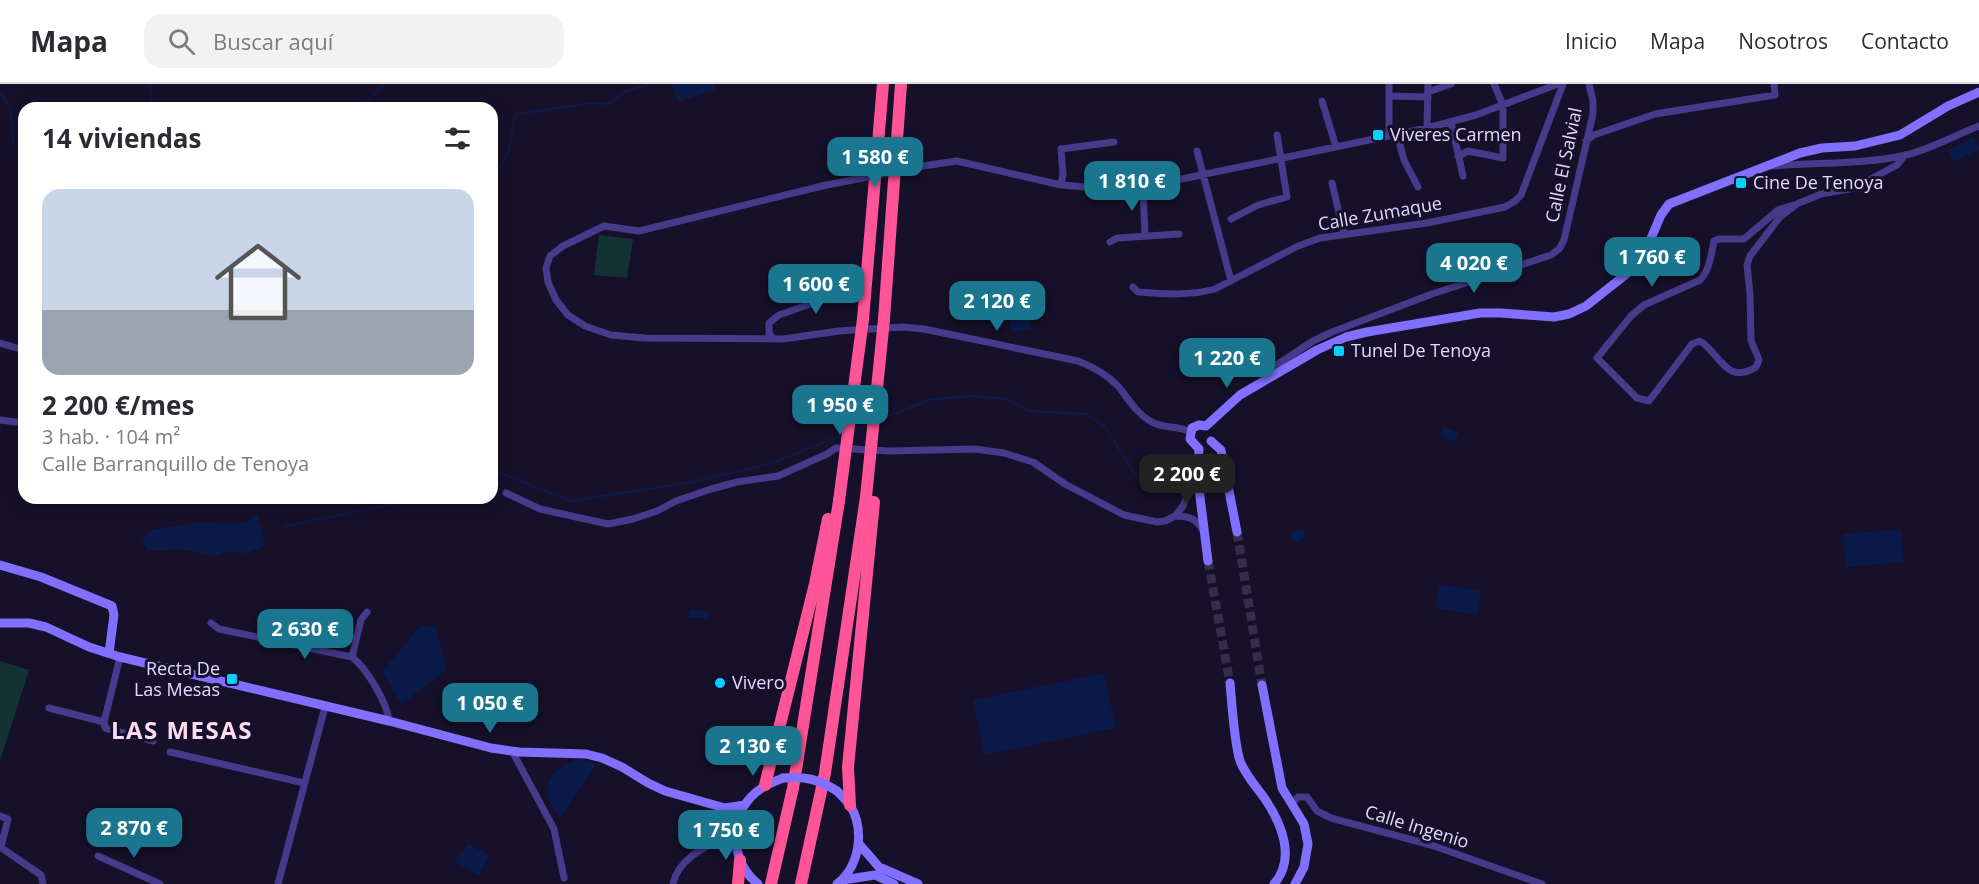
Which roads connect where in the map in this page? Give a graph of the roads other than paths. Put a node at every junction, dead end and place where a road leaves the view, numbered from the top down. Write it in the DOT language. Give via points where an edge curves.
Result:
graph roads {
  1 [pos="883,84"];
  2 [pos="901,84"];
  3 [pos="1389,84"];
  4 [pos="1451,84"];
  5 [pos="1494,84"];
  6 [pos="1557,84"];
  7 [pos="1563,84"];
  8 [pos="1589,84"];
  9 [pos="1774,84"];
  10 [pos="1544,86"];
  11 [pos="1428,91"];
  12 [pos="1979,92"];
  13 [pos="1389,96"];
  14 [pos="1322,101"];
  15 [pos="1503,105"];
  16 [pos="1451,122"];
  17 [pos="1979,126"];
  18 [pos="1427,128"];
  19 [pos="1277,135"];
  20 [pos="1393,135"];
  21 [pos="1586,141"];
  22 [pos="1114,142"];
  23 [pos="1336,147"];
  24 [pos="1197,151"];
  25 [pos="1905,155"];
  26 [pos="1458,156"];
  27 [pos="1280,159"];
  28 [pos="1761,167"];
  29 [pos="1202,175"];
  30 [pos="1463,176"];
  31 [pos="1332,183"];
  32 [pos="1061,185"];
  33 [pos="1143,187"];
  34 [pos="1418,187"];
  35 [pos="1797,204"];
  36 [pos="1231,219"];
  37 [pos="1179,234"];
  38 [pos="1344,234"];
  39 [pos="1145,236"];
  40 [pos="1110,242"];
  41 [pos="1449,256"];
  42 [pos="1494,275"];
  43 [pos="1231,281"];
  44 [pos="1134,287"];
  45 [pos="847,291"];
  46 [pos="772,338"];
  47 [pos="0,343"];
  48 [pos="18,348"];
  49 [pos="1267,381"];
  50 [pos="0,420"];
  51 [pos="18,422"];
  52 [pos="1206,426"];
  53 [pos="1191,432"];
  54 [pos="1211,441"];
  55 [pos="1199,449"];
  56 [pos="1197,473"];
  57 [pos="506,493"];
  58 [pos="870,496"];
  59 [pos="835,500"];
  60 [pos="1175,516"];
  61 [pos="1204,532"];
  62 [pos="1237,532"];
  63 [pos="1208,561"];
  64 [pos="0,565"];
  65 [pos="367,612"];
  66 [pos="0,623"];
  67 [pos="211,623"];
  68 [pos="110,654"];
  69 [pos="120,657"];
  70 [pos="352,657"];
  71 [pos="1230,683"];
  72 [pos="1262,685"];
  73 [pos="325,707"];
  74 [pos="50,708"];
  75 [pos="389,721"];
  76 [pos="104,722"];
  77 [pos="153,741"];
  78 [pos="512,751"];
  79 [pos="170,752"];
  80 [pos="304,783"];
  81 [pos="765,785"];
  82 [pos="1292,804"];
  83 [pos="745,805"];
  84 [pos="850,805"];
  85 [pos="725,808"];
  86 [pos="0,816"];
  87 [pos="737,827"];
  88 [pos="719,841"];
  89 [pos="736,844"];
  90 [pos="859,844"];
  91 [pos="0,847"];
  92 [pos="98,856"];
  93 [pos="740,860"];
  94 [pos="564,878"];
  95 [pos="840,882"];
  96 [pos="43,884"];
  97 [pos="160,884"];
  98 [pos="278,884"];
  99 [pos="673,884"];
  100 [pos="738,884"];
  101 [pos="758,884"];
  102 [pos="771,884"];
  103 [pos="801,884"];
  104 [pos="894,884"];
  105 [pos="918,884"];
  106 [pos="1274,884"];
  107 [pos="1295,884"];
  108 [pos="1542,884"];
  1 -- 59 [label="highway, bridge" via="862,319"];
  2 -- 58 [label="highway, bridge"];
  3 -- 13 [label="street"];
  4 -- 11 [label="street"];
  5 -- 15 [label="street"];
  6 -- 10 [label="street"];
  7 -- 38 [label="street, Calle Zumaque" via="1521,195 1515,201 1505,207 1427,223"];
  8 -- 21 [label="street, Calle El Salvial" via="1593,114"];
  9 -- 21 [label="street" via="1774,95 1655,114"];
  10 -- 15 [label="street"];
  11 -- 13 [label="street"];
  11 -- 18 [label="street"];
  12 -- 28 [label="main road" via="1900,135 1800,153"];
  13 -- 20 [label="street"];
  14 -- 23 [label="street"];
  15 -- 16 [label="street"];
  15 -- 26 [label="street" via="1503,158 1468,151"];
  16 -- 18 [label="street"];
  16 -- 26 [label="street"];
  17 -- 25 [label="street"];
  18 -- 20 [label="street"];
  19 -- 27 [label="street"];
  20 -- 23 [label="street"];
  20 -- 34 [label="street"];
  21 -- 42 [label="street, Calle El Salvial" via="1559,249"];
  22 -- 32 [label="street" via="1061,149"];
  23 -- 27 [label="street"];
  24 -- 29 [label="street"];
  25 -- 28 [label="street" via="1847,164"];
  25 -- 35 [label="street" via="1897,165 1854,188 1821,194"];
  26 -- 30 [label="street"];
  27 -- 29 [label="street"];
  27 -- 36 [label="street" via="1287,197 1258,205"];
  28 -- 49 [label="main road" via="1669,204 1650,245 1634,268 1586,306 1569,314 1554,317 1480,313 1367,332 1317,350"];
  29 -- 33 [label="street"];
  29 -- 43 [label="street"];
  31 -- 38 [label="street"];
  32 -- 33 [label="street"];
  32 -- 46 [label="street, bridge" via="957,161 822,186 639,231 604,226 550,256 546,268 556,300 568,315 585,326 611,335 644,338"];
  33 -- 39 [label="street"];
  35 -- 35 [label="street" via="1778,210 1744,239 1714,242 1710,264 1700,280 1644,305 1597,358 1637,398 1649,401 1692,344 1700,341 1718,361 1737,373 1756,368 1759,360 1750,340 1750,256 1780,217"];
  37 -- 39 [label="street"];
  38 -- 43 [label="street, Calle Zumaque" via="1298,246"];
  39 -- 40 [label="street"];
  41 -- 42 [label="street" via="1489,262"];
  42 -- 49 [label="street, Calle El Salvial" via="1432,294 1313,341 1272,368"];
  43 -- 44 [label="street, Calle Zumaque" via="1206,291 1175,294 1138,292"];
  45 -- 46 [label="street" via="780,315 769,323"];
  46 -- 53 [label="street" via="902,327 1078,361 1099,370 1150,422"];
  47 -- 48 [label="street"];
  49 -- 52 [label="main road" via="1240,395"];
  50 -- 51 [label="street"];
  52 -- 53 [label="main road" via="1195,426"];
  52 -- 54 [label="main road" via="1212,434"];
  53 -- 55 [label="main road" via="1192,442"];
  54 -- 55 [label="main road"];
  54 -- 62 [label="main road" via="1221,450"];
  55 -- 56 [label="main road"];
  56 -- 60 [label="street"];
  56 -- 61 [label="main road"];
  57 -- 60 [label="street" via="540,509 608,524 737,482 778,476 836,448 975,449 1033,462 1124,515 1156,522"];
  58 -- 84 [label="highway" via="848,767"];
  58 -- 103 [label="highway" via="825,773"];
  59 -- 81 [label="highway"];
  59 -- 102 [label="highway" via="793,788"];
  60 -- 61 [label="street" via="1189,516"];
  61 -- 63 [label="main road"];
  64 -- 68 [label="main road" via="112,606"];
  65 -- 70 [label="street" via="361,620"];
  66 -- 68 [label="main road" via="46,627"];
  67 -- 70 [label="street" via="219,629"];
  68 -- 69 [label="main road"];
  69 -- 73 [label="main road"];
  69 -- 76 [label="street"];
  70 -- 75 [label="street" via="361,664 388,711"];
  71 -- 106 [label="main road" via="1239,758 1279,824 1286,848 1286,863"];
  72 -- 82 [label="main road" via="1282,788"];
  73 -- 75 [label="main road"];
  73 -- 80 [label="street"];
  74 -- 76 [label="street"];
  75 -- 78 [label="main road"];
  76 -- 77 [label="street" via="108,730"];
  78 -- 85 [label="main road" via="570,752 602,758 665,791"];
  78 -- 94 [label="street" via="554,829"];
  79 -- 80 [label="street"];
  80 -- 98 [label="street"];
  81 -- 83 [label="main road"];
  81 -- 84 [label="main road, bridge" via="802,776 821,781"];
  82 -- 107 [label="main road" via="1304,824 1308,844 1304,867"];
  82 -- 108 [label="street, Calle Ingenio" via="1298,796 1306,797 1317,811 1331,818 1431,844"];
  83 -- 85 [label="main road"];
  83 -- 87 [label="main road"];
  84 -- 90 [label="main road"];
  85 -- 87 [label="main road"];
  86 -- 91 [label="street" via="8,819"];
  87 -- 88 [label="street"];
  87 -- 89 [label="main road"];
  88 -- 89 [label="street"];
  88 -- 99 [label="street" via="693,855"];
  89 -- 93 [label="main road"];
  90 -- 95 [label="main road" via="854,863"];
  90 -- 105 [label="main road" via="879,867"];
  91 -- 96 [label="street" via="41,875"];
  92 -- 97 [label="street"];
  93 -- 100 [label="highway"];
  93 -- 101 [label="main road"];
  95 -- 104 [label="main road" via="875,875"];
}
